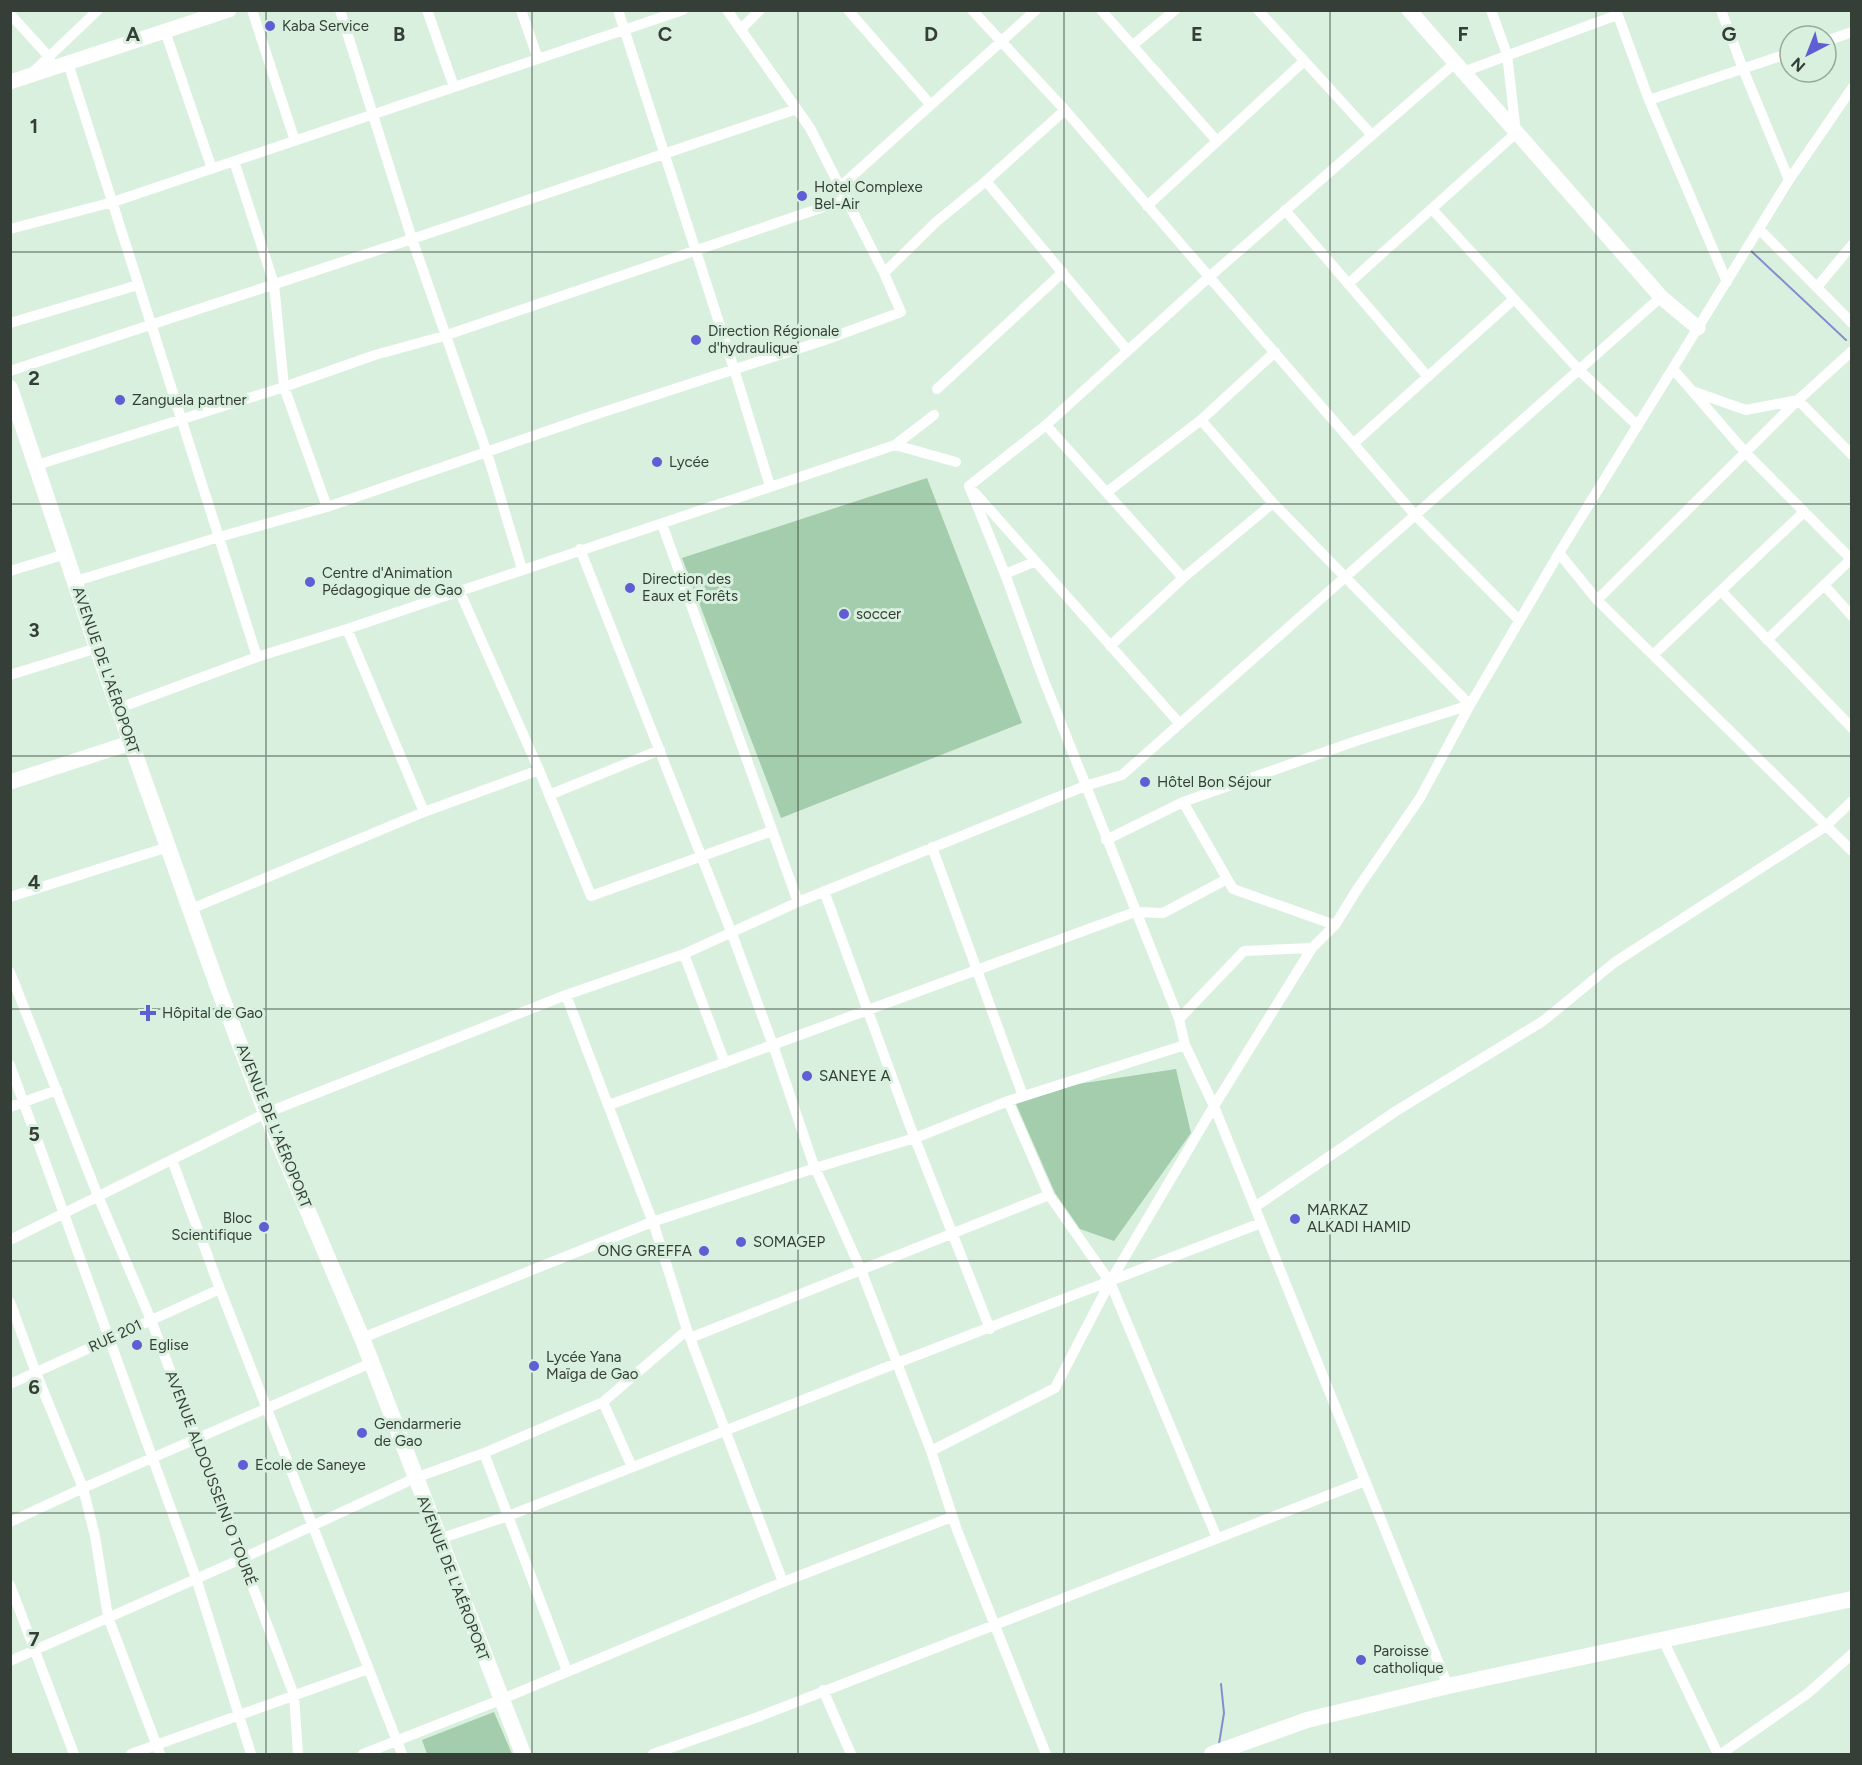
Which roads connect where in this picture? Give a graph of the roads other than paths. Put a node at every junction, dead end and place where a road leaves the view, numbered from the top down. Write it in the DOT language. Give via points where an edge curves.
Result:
graph roads {
  1 [pos="98,10"];
  2 [pos="229,10"];
  3 [pos="252,10"];
  4 [pos="340,10"];
  5 [pos="427,10"];
  6 [pos="521,10"];
  7 [pos="618,10"];
  8 [pos="683,10"];
  9 [pos="727,10"];
  10 [pos="760,10"];
  11 [pos="848,10"];
  12 [pos="972,10"];
  13 [pos="1036,10"];
  14 [pos="1101,10"];
  15 [pos="1174,10"];
  16 [pos="1258,10"];
  17 [pos="1409,10"];
  18 [pos="1491,10"];
  19 [pos="1721,10"];
  20 [pos="1617,13"];
  21 [pos="10,14"];
  22 [pos="741,28"];
  23 [pos="625,30"];
  24 [pos="165,31"];
  25 [pos="1001,42"];
  26 [pos="1133,45"];
  27 [pos="1508,54"];
  28 [pos="1778,57"];
  29 [pos="50,58"];
  30 [pos="538,59"];
  31 [pos="1303,62"];
  32 [pos="68,63"];
  33 [pos="1459,67"];
  34 [pos="1743,69"];
  35 [pos="30,75"];
  36 [pos="10,82"];
  37 [pos="454,87"];
  38 [pos="1851,88"];
  39 [pos="1649,100"];
  40 [pos="930,104"];
  41 [pos="797,109"];
  42 [pos="1065,110"];
  43 [pos="374,114"];
  44 [pos="1516,133"];
  45 [pos="1371,134"];
  46 [pos="295,141"];
  47 [pos="1218,141"];
  48 [pos="665,153"];
  49 [pos="234,161"];
  50 [pos="212,169"];
  51 [pos="1790,180"];
  52 [pos="986,182"];
  53 [pos="841,186"];
  54 [pos="847,199"];
  55 [pos="113,202"];
  56 [pos="1147,206"];
  57 [pos="1432,209"];
  58 [pos="1285,210"];
  59 [pos="10,229"];
  60 [pos="1760,230"];
  61 [pos="412,239"];
  62 [pos="1851,245"];
  63 [pos="696,249"];
  64 [pos="1063,272"];
  65 [pos="884,273"];
  66 [pos="1209,277"];
  67 [pos="1727,282"];
  68 [pos="274,284"];
  69 [pos="1348,284"];
  70 [pos="138,285"];
  71 [pos="1817,287"];
  72 [pos="1661,297"];
  73 [pos="1514,299"];
  74 [pos="10,323"];
  75 [pos="1851,323"];
  76 [pos="152,324"];
  77 [pos="1698,328"];
  78 [pos="444,336"];
  79 [pos="1127,350"];
  80 [pos="1851,351"];
  81 [pos="1275,352"];
  82 [pos="734,369"];
  83 [pos="1673,369"];
  84 [pos="1579,370"];
  85 [pos="10,371"];
  86 [pos="1428,377"];
  87 [pos="284,387"];
  88 [pos="10,388"];
  89 [pos="937,389"];
  90 [pos="1689,390"];
  91 [pos="1798,400"];
  92 [pos="934,415"];
  93 [pos="182,419"];
  94 [pos="1200,420"];
  95 [pos="16,424"];
  96 [pos="1046,425"];
  97 [pos="1638,426"];
  98 [pos="1354,443"];
  99 [pos="895,445"];
  100 [pos="1745,452"];
  101 [pos="487,453"];
  102 [pos="1851,455"];
  103 [pos="956,462"];
  104 [pos="37,465"];
  105 [pos="770,486"];
  106 [pos="969,486"];
  107 [pos="1107,492"];
  108 [pos="1273,503"];
  109 [pos="327,507"];
  110 [pos="1804,512"];
  111 [pos="1415,515"];
  112 [pos="662,524"];
  113 [pos="219,537"];
  114 [pos="580,549"];
  115 [pos="1559,553"];
  116 [pos="66,554"];
  117 [pos="1851,559"];
  118 [pos="1034,562"];
  119 [pos="522,569"];
  120 [pos="10,572"];
  121 [pos="1005,574"];
  122 [pos="1183,578"];
  123 [pos="1345,578"];
  124 [pos="76,581"];
  125 [pos="1824,585"];
  126 [pos="459,590"];
  127 [pos="1721,591"];
  128 [pos="1598,600"];
  129 [pos="1851,616"];
  130 [pos="1519,620"];
  131 [pos="347,629"];
  132 [pos="1767,640"];
  133 [pos="1110,646"];
  134 [pos="97,648"];
  135 [pos="1653,655"];
  136 [pos="257,657"];
  137 [pos="10,675"];
  138 [pos="1470,705"];
  139 [pos="119,708"];
  140 [pos="1180,724"];
  141 [pos="1851,728"];
  142 [pos="130,743"];
  143 [pos="660,750"];
  144 [pos="539,770"];
  145 [pos="10,782"];
  146 [pos="1085,786"];
  147 [pos="549,795"];
  148 [pos="1851,801"];
  149 [pos="1183,802"];
  150 [pos="424,812"];
  151 [pos="1826,826"];
  152 [pos="772,831"];
  153 [pos="1106,840"];
  154 [pos="168,847"];
  155 [pos="932,847"];
  156 [pos="1851,851"];
  157 [pos="702,856"];
  158 [pos="1227,879"];
  159 [pos="824,891"];
  160 [pos="10,897"];
  161 [pos="798,902"];
  162 [pos="191,909"];
  163 [pos="1135,912"];
  164 [pos="1335,925"];
  165 [pos="732,934"];
  166 [pos="1312,948"];
  167 [pos="684,954"];
  168 [pos="978,969"];
  169 [pos="10,972"];
  170 [pos="566,995"];
  171 [pos="15,996"];
  172 [pos="868,1010"];
  173 [pos="1179,1019"];
  174 [pos="773,1045"];
  175 [pos="1185,1045"];
  176 [pos="725,1063"];
  177 [pos="10,1065"];
  178 [pos="57,1090"];
  179 [pos="1023,1096"];
  180 [pos="1008,1101"];
  181 [pos="24,1103"];
  182 [pos="609,1105"];
  183 [pos="1214,1106"];
  184 [pos="10,1107"];
  185 [pos="266,1113"];
  186 [pos="915,1138"];
  187 [pos="172,1160"];
  188 [pos="815,1168"];
  189 [pos="1049,1195"];
  190 [pos="98,1196"];
  191 [pos="1255,1207"];
  192 [pos="64,1213"];
  193 [pos="652,1222"];
  194 [pos="1261,1223"];
  195 [pos="953,1233"];
  196 [pos="10,1240"];
  197 [pos="861,1270"];
  198 [pos="1110,1282"];
  199 [pos="220,1289"];
  200 [pos="10,1302"];
  201 [pos="152,1320"];
  202 [pos="990,1329"];
  203 [pos="689,1334"];
  204 [pos="362,1338"];
  205 [pos="110,1339"];
  206 [pos="371,1363"];
  207 [pos="897,1363"];
  208 [pos="36,1373"];
  209 [pos="10,1384"];
  210 [pos="603,1402"];
  211 [pos="267,1408"];
  212 [pos="726,1432"];
  213 [pos="197,1438"];
  214 [pos="931,1451"];
  215 [pos="484,1453"];
  216 [pos="152,1458"];
  217 [pos="632,1467"];
  218 [pos="415,1478"];
  219 [pos="1365,1481"];
  220 [pos="82,1488"];
  221 [pos="508,1516"];
  222 [pos="952,1517"];
  223 [pos="10,1522"];
  224 [pos="312,1524"];
  225 [pos="1217,1538"];
  226 [pos="439,1539"];
  227 [pos="241,1559"];
  228 [pos="196,1578"];
  229 [pos="783,1582"];
  230 [pos="10,1585"];
  231 [pos="1851,1599"];
  232 [pos="108,1617"];
  233 [pos="993,1624"];
  234 [pos="1663,1640"];
  235 [pos="35,1651"];
  236 [pos="1851,1654"];
  237 [pos="10,1661"];
  238 [pos="368,1669"];
  239 [pos="567,1671"];
  240 [pos="1448,1686"];
  241 [pos="823,1690"];
  242 [pos="294,1695"];
  243 [pos="500,1700"];
  244 [pos="238,1716"];
  245 [pos="397,1741"];
  246 [pos="158,1750"];
  247 [pos="74,1755"];
  248 [pos="131,1755"];
  249 [pos="251,1755"];
  250 [pos="298,1755"];
  251 [pos="363,1755"];
  252 [pos="402,1755"];
  253 [pos="523,1755"];
  254 [pos="653,1755"];
  255 [pos="851,1755"];
  256 [pos="1046,1755"];
  257 [pos="1212,1755"];
  258 [pos="1720,1755"];
  1 -- 29 [label="street"];
  2 -- 24 [label="street"];
  3 -- 46 [label="street"];
  4 -- 43 [label="street"];
  5 -- 37 [label="street"];
  6 -- 30 [label="street"];
  7 -- 23 [label="street"];
  8 -- 23 [label="street"];
  9 -- 22 [label="street"];
  10 -- 22 [label="street"];
  11 -- 40 [label="street"];
  12 -- 25 [label="street"];
  13 -- 25 [label="street"];
  14 -- 26 [label="street"];
  15 -- 26 [label="street"];
  16 -- 31 [label="street"];
  17 -- 33 [label="street"];
  18 -- 27 [label="street"];
  19 -- 34 [label="street"];
  20 -- 27 [label="street"];
  20 -- 39 [label="street"];
  21 -- 29 [label="street"];
  22 -- 41 [label="street"];
  23 -- 30 [label="street"];
  23 -- 48 [label="street"];
  24 -- 32 [label="street"];
  24 -- 50 [label="street"];
  25 -- 40 [label="street"];
  25 -- 42 [label="street"];
  26 -- 47 [label="street"];
  27 -- 33 [label="street"];
  27 -- 44 [label="street"];
  28 -- 34 [label="street"];
  29 -- 35 [label="street"];
  30 -- 37 [label="street"];
  31 -- 45 [label="street"];
  31 -- 47 [label="street"];
  32 -- 35 [label="street"];
  32 -- 55 [label="street"];
  33 -- 44 [label="street"];
  33 -- 45 [label="street"];
  34 -- 39 [label="street"];
  34 -- 51 [label="street"];
  35 -- 36 [label="street"];
  37 -- 43 [label="street"];
  38 -- 51 [label="street"];
  39 -- 67 [label="street"];
  40 -- 53 [label="street"];
  41 -- 48 [label="street"];
  41 -- 53 [label="street"];
  42 -- 52 [label="street"];
  42 -- 56 [label="street"];
  43 -- 46 [label="street"];
  43 -- 61 [label="street"];
  44 -- 57 [label="street"];
  44 -- 72 [label="street"];
  45 -- 58 [label="street"];
  46 -- 49 [label="street"];
  47 -- 56 [label="street"];
  48 -- 61 [label="street"];
  48 -- 63 [label="street"];
  49 -- 50 [label="street"];
  49 -- 68 [label="street"];
  50 -- 55 [label="street"];
  51 -- 60 [label="street"];
  52 -- 64 [label="street"];
  52 -- 65 [label="street" via="936,222"];
  53 -- 54 [label="street"];
  54 -- 63 [label="street"];
  54 -- 65 [label="street"];
  55 -- 59 [label="street"];
  55 -- 70 [label="street"];
  56 -- 66 [label="street"];
  57 -- 69 [label="street"];
  57 -- 73 [label="street"];
  58 -- 66 [label="street"];
  58 -- 69 [label="street"];
  60 -- 67 [label="street"];
  60 -- 71 [label="street"];
  61 -- 68 [label="street"];
  61 -- 78 [label="street"];
  62 -- 71 [label="street"];
  63 -- 78 [label="street"];
  63 -- 82 [label="street"];
  64 -- 79 [label="street"];
  64 -- 89 [label="street"];
  65 -- 82 [label="street" via="901,312"];
  66 -- 79 [label="street"];
  66 -- 81 [label="street"];
  67 -- 77 [label="street"];
  68 -- 76 [label="street"];
  68 -- 87 [label="street"];
  69 -- 86 [label="street"];
  70 -- 74 [label="street"];
  70 -- 76 [label="street"];
  71 -- 75 [label="street"];
  72 -- 77 [label="street"];
  72 -- 84 [label="street"];
  73 -- 84 [label="street"];
  73 -- 86 [label="street"];
  76 -- 85 [label="street"];
  76 -- 93 [label="street"];
  77 -- 83 [label="street"];
  78 -- 87 [label="street"];
  78 -- 101 [label="street"];
  79 -- 96 [label="street"];
  80 -- 91 [label="street"];
  81 -- 94 [label="street"];
  81 -- 98 [label="street"];
  82 -- 101 [label="street"];
  82 -- 105 [label="street"];
  83 -- 90 [label="street"];
  83 -- 97 [label="street"];
  84 -- 97 [label="street"];
  84 -- 111 [label="street"];
  86 -- 98 [label="street"];
  87 -- 93 [label="street"];
  87 -- 109 [label="street"];
  88 -- 95 [label="main road, AVENUE DE L'AÉROPORT"];
  90 -- 91 [label="street" via="1746,410"];
  90 -- 100 [label="street"];
  91 -- 100 [label="street"];
  91 -- 102 [label="street"];
  92 -- 99 [label="street"];
  93 -- 104 [label="street"];
  93 -- 113 [label="street"];
  94 -- 107 [label="street"];
  94 -- 108 [label="street"];
  95 -- 104 [label="main road, AVENUE DE L'AÉROPORT"];
  96 -- 106 [label="street"];
  96 -- 107 [label="street"];
  97 -- 115 [label="street"];
  98 -- 111 [label="street"];
  99 -- 103 [label="street"];
  99 -- 105 [label="street"];
  100 -- 110 [label="street"];
  100 -- 128 [label="street"];
  101 -- 109 [label="street"];
  101 -- 119 [label="street"];
  104 -- 116 [label="main road, AVENUE DE L'AÉROPORT"];
  105 -- 112 [label="street"];
  106 -- 118 [label="street"];
  106 -- 121 [label="street"];
  107 -- 122 [label="street"];
  108 -- 122 [label="street"];
  108 -- 123 [label="street"];
  109 -- 113 [label="street"];
  110 -- 117 [label="street"];
  110 -- 127 [label="street"];
  111 -- 123 [label="street"];
  111 -- 130 [label="street"];
  112 -- 114 [label="street"];
  112 -- 152 [label="street"];
  113 -- 124 [label="street"];
  113 -- 136 [label="street"];
  114 -- 119 [label="street"];
  114 -- 143 [label="street"];
  115 -- 128 [label="street"];
  115 -- 130 [label="street"];
  116 -- 120 [label="street"];
  116 -- 124 [label="main road, AVENUE DE L'AÉROPORT"];
  117 -- 125 [label="street"];
  118 -- 121 [label="street"];
  118 -- 133 [label="street"];
  119 -- 126 [label="street"];
  121 -- 146 [label="street"];
  122 -- 133 [label="street"];
  123 -- 138 [label="street"];
  123 -- 140 [label="street"];
  124 -- 134 [label="main road, AVENUE DE L'AÉROPORT"];
  125 -- 129 [label="street"];
  125 -- 132 [label="street"];
  126 -- 131 [label="street"];
  126 -- 144 [label="street"];
  127 -- 132 [label="street"];
  127 -- 135 [label="street"];
  128 -- 135 [label="street"];
  130 -- 138 [label="street"];
  131 -- 136 [label="street"];
  131 -- 150 [label="street"];
  132 -- 141 [label="street"];
  133 -- 140 [label="street"];
  134 -- 137 [label="street"];
  134 -- 139 [label="main road, AVENUE DE L'AÉROPORT"];
  135 -- 151 [label="street"];
  136 -- 139 [label="street"];
  138 -- 149 [label="street"];
  138 -- 164 [label="street" via="1420,798"];
  139 -- 142 [label="main road, AVENUE DE L'AÉROPORT"];
  140 -- 146 [label="street" via="1122,775"];
  142 -- 145 [label="street"];
  142 -- 154 [label="main road, AVENUE DE L'AÉROPORT"];
  143 -- 147 [label="street"];
  143 -- 157 [label="street"];
  144 -- 147 [label="street"];
  144 -- 150 [label="street"];
  146 -- 153 [label="street"];
  146 -- 155 [label="street"];
  147 -- 157 [label="street" via="591,896"];
  148 -- 151 [label="street"];
  149 -- 153 [label="street"];
  149 -- 158 [label="street"];
  150 -- 162 [label="street"];
  151 -- 156 [label="street"];
  151 -- 191 [label="street" via="1623,956 1543,1021 1396,1111"];
  152 -- 157 [label="street"];
  152 -- 161 [label="street"];
  153 -- 163 [label="street"];
  154 -- 160 [label="street"];
  154 -- 162 [label="main road, AVENUE DE L'AÉROPORT"];
  155 -- 159 [label="street"];
  155 -- 168 [label="street"];
  157 -- 165 [label="street"];
  158 -- 163 [label="street" via="1163,913"];
  158 -- 164 [label="street" via="1233,889"];
  159 -- 161 [label="street"];
  159 -- 172 [label="street"];
  161 -- 165 [label="street"];
  162 -- 185 [label="main road, AVENUE DE L'AÉROPORT"];
  163 -- 168 [label="street"];
  163 -- 173 [label="street"];
  164 -- 166 [label="street"];
  165 -- 167 [label="street"];
  165 -- 174 [label="street"];
  166 -- 173 [label="street" via="1244,951"];
  166 -- 183 [label="street"];
  167 -- 170 [label="street"];
  167 -- 176 [label="street"];
  168 -- 172 [label="street"];
  168 -- 179 [label="street"];
  169 -- 171 [label="street, AVENUE ALDOUSSEINI O TOURÉ"];
  170 -- 182 [label="street"];
  170 -- 185 [label="street"];
  171 -- 178 [label="street, AVENUE ALDOUSSEINI O TOURÉ"];
  172 -- 174 [label="street"];
  172 -- 186 [label="street"];
  173 -- 175 [label="street"];
  174 -- 176 [label="street"];
  174 -- 188 [label="street"];
  175 -- 179 [label="street"];
  175 -- 183 [label="street"];
  176 -- 182 [label="street"];
  177 -- 181 [label="street"];
  178 -- 181 [label="street"];
  178 -- 190 [label="street, AVENUE ALDOUSSEINI O TOURÉ"];
  179 -- 180 [label="street"];
  180 -- 186 [label="street"];
  180 -- 189 [label="street"];
  181 -- 184 [label="street"];
  181 -- 192 [label="street"];
  182 -- 193 [label="street"];
  183 -- 191 [label="street"];
  183 -- 198 [label="street"];
  185 -- 187 [label="street"];
  185 -- 204 [label="main road, AVENUE DE L'AÉROPORT"];
  186 -- 188 [label="street"];
  186 -- 195 [label="street"];
  187 -- 190 [label="street"];
  187 -- 199 [label="street"];
  188 -- 193 [label="street"];
  188 -- 197 [label="street"];
  189 -- 195 [label="street"];
  189 -- 198 [label="street"];
  190 -- 192 [label="street"];
  190 -- 201 [label="street, AVENUE ALDOUSSEINI O TOURÉ"];
  191 -- 194 [label="street"];
  192 -- 196 [label="street"];
  192 -- 205 [label="street"];
  193 -- 203 [label="street"];
  193 -- 204 [label="street"];
  194 -- 198 [label="street"];
  194 -- 219 [label="street"];
  195 -- 197 [label="street"];
  195 -- 202 [label="street"];
  197 -- 203 [label="street"];
  197 -- 207 [label="street"];
  198 -- 202 [label="street"];
  198 -- 214 [label="street" via="1055,1389"];
  198 -- 225 [label="street"];
  199 -- 201 [label="street, RUE 201"];
  199 -- 211 [label="street"];
  200 -- 208 [label="street"];
  201 -- 205 [label="street, RUE 201"];
  201 -- 213 [label="street, AVENUE ALDOUSSEINI O TOURÉ"];
  202 -- 207 [label="street"];
  203 -- 210 [label="street"];
  203 -- 212 [label="street"];
  204 -- 206 [label="main road, AVENUE DE L'AÉROPORT"];
  205 -- 208 [label="street, RUE 201"];
  205 -- 216 [label="street"];
  206 -- 211 [label="street"];
  206 -- 218 [label="main road, AVENUE DE L'AÉROPORT"];
  207 -- 212 [label="street"];
  207 -- 214 [label="street"];
  208 -- 209 [label="street, RUE 201"];
  208 -- 220 [label="street"];
  210 -- 215 [label="street"];
  210 -- 217 [label="street"];
  211 -- 213 [label="street"];
  211 -- 224 [label="street"];
  212 -- 217 [label="street"];
  212 -- 229 [label="street"];
  213 -- 216 [label="street"];
  213 -- 227 [label="street, AVENUE ALDOUSSEINI O TOURÉ"];
  214 -- 222 [label="street"];
  215 -- 218 [label="street"];
  215 -- 221 [label="street"];
  216 -- 220 [label="street"];
  216 -- 228 [label="street"];
  217 -- 221 [label="street"];
  218 -- 224 [label="street"];
  218 -- 226 [label="main road, AVENUE DE L'AÉROPORT"];
  219 -- 225 [label="street"];
  219 -- 240 [label="street"];
  220 -- 223 [label="street"];
  220 -- 232 [label="street" via="95,1536"];
  221 -- 226 [label="street"];
  221 -- 239 [label="street"];
  222 -- 229 [label="street"];
  222 -- 233 [label="street"];
  224 -- 227 [label="street"];
  224 -- 238 [label="street"];
  225 -- 233 [label="street"];
  226 -- 243 [label="main road, AVENUE DE L'AÉROPORT"];
  227 -- 228 [label="street"];
  227 -- 242 [label="street, AVENUE ALDOUSSEINI O TOURÉ"];
  228 -- 232 [label="street"];
  228 -- 244 [label="street"];
  229 -- 239 [label="street"];
  230 -- 235 [label="street"];
  231 -- 234 [label="main road"];
  232 -- 235 [label="street"];
  232 -- 246 [label="street"];
  233 -- 241 [label="street"];
  233 -- 256 [label="street"];
  234 -- 240 [label="main road"];
  234 -- 258 [label="street"];
  235 -- 237 [label="street"];
  235 -- 247 [label="street"];
  236 -- 258 [label="street" via="1807,1694"];
  238 -- 242 [label="street"];
  238 -- 245 [label="street"];
  239 -- 243 [label="street"];
  240 -- 257 [label="main road" via="1307,1720"];
  241 -- 254 [label="street"];
  241 -- 255 [label="street"];
  242 -- 244 [label="street"];
  242 -- 250 [label="street, AVENUE ALDOUSSEINI O TOURÉ"];
  243 -- 245 [label="street"];
  243 -- 253 [label="main road, AVENUE DE L'AÉROPORT"];
  244 -- 246 [label="street"];
  244 -- 249 [label="street"];
  245 -- 251 [label="street"];
  245 -- 252 [label="street"];
  246 -- 248 [label="street"];
}
